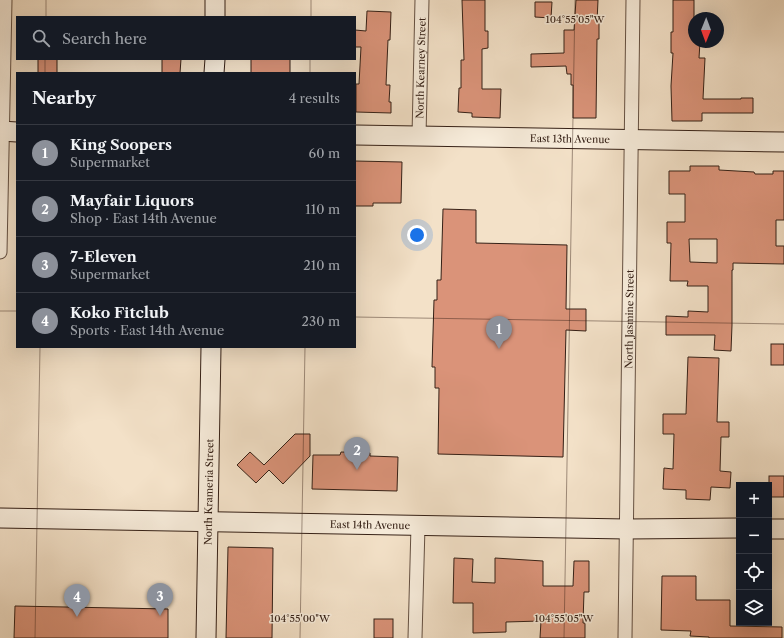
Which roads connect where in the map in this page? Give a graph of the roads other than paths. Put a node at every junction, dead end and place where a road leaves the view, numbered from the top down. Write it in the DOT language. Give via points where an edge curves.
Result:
graph roads {
  1 [pos="5,0"];
  2 [pos="215,0"];
  3 [pos="422,0"];
  4 [pos="633,0"];
  5 [pos="215,16"];
  6 [pos="214,60"];
  7 [pos="214,72"];
  8 [pos="7,132"];
  9 [pos="356,135"];
  10 [pos="419,136"];
  11 [pos="631,139"];
  12 [pos="784,142"];
  13 [pos="0,252"];
  14 [pos="211,348"];
  15 [pos="0,518"];
  16 [pos="208,522"];
  17 [pos="418,526"];
  18 [pos="736,528"];
  19 [pos="627,529"];
  20 [pos="772,529"];
  21 [pos="784,529"];
  22 [pos="206,638"];
  23 [pos="415,638"];
  24 [pos="624,638"];
  1 -- 8 [label="street"];
  2 -- 5 [label="main road"];
  3 -- 10 [label="street, North Kearney Street"];
  4 -- 11 [label="street, North Jasmine Street"];
  6 -- 7 [label="main road"];
  8 -- 13 [label="street"];
  9 -- 10 [label="main road, East 13th Avenue"];
  10 -- 11 [label="main road, East 13th Avenue"];
  11 -- 12 [label="main road, East 13th Avenue"];
  11 -- 19 [label="street, North Jasmine Street"];
  14 -- 16 [label="main road, North Krameria Street"];
  15 -- 16 [label="main road, East 14th Avenue"];
  16 -- 17 [label="main road, East 14th Avenue"];
  16 -- 22 [label="main road, North Krameria Street"];
  17 -- 19 [label="main road, East 14th Avenue"];
  17 -- 23 [label="street"];
  18 -- 19 [label="main road, East 14th Avenue"];
  19 -- 24 [label="street, North Jasmine Street"];
  20 -- 21 [label="main road"];
}
